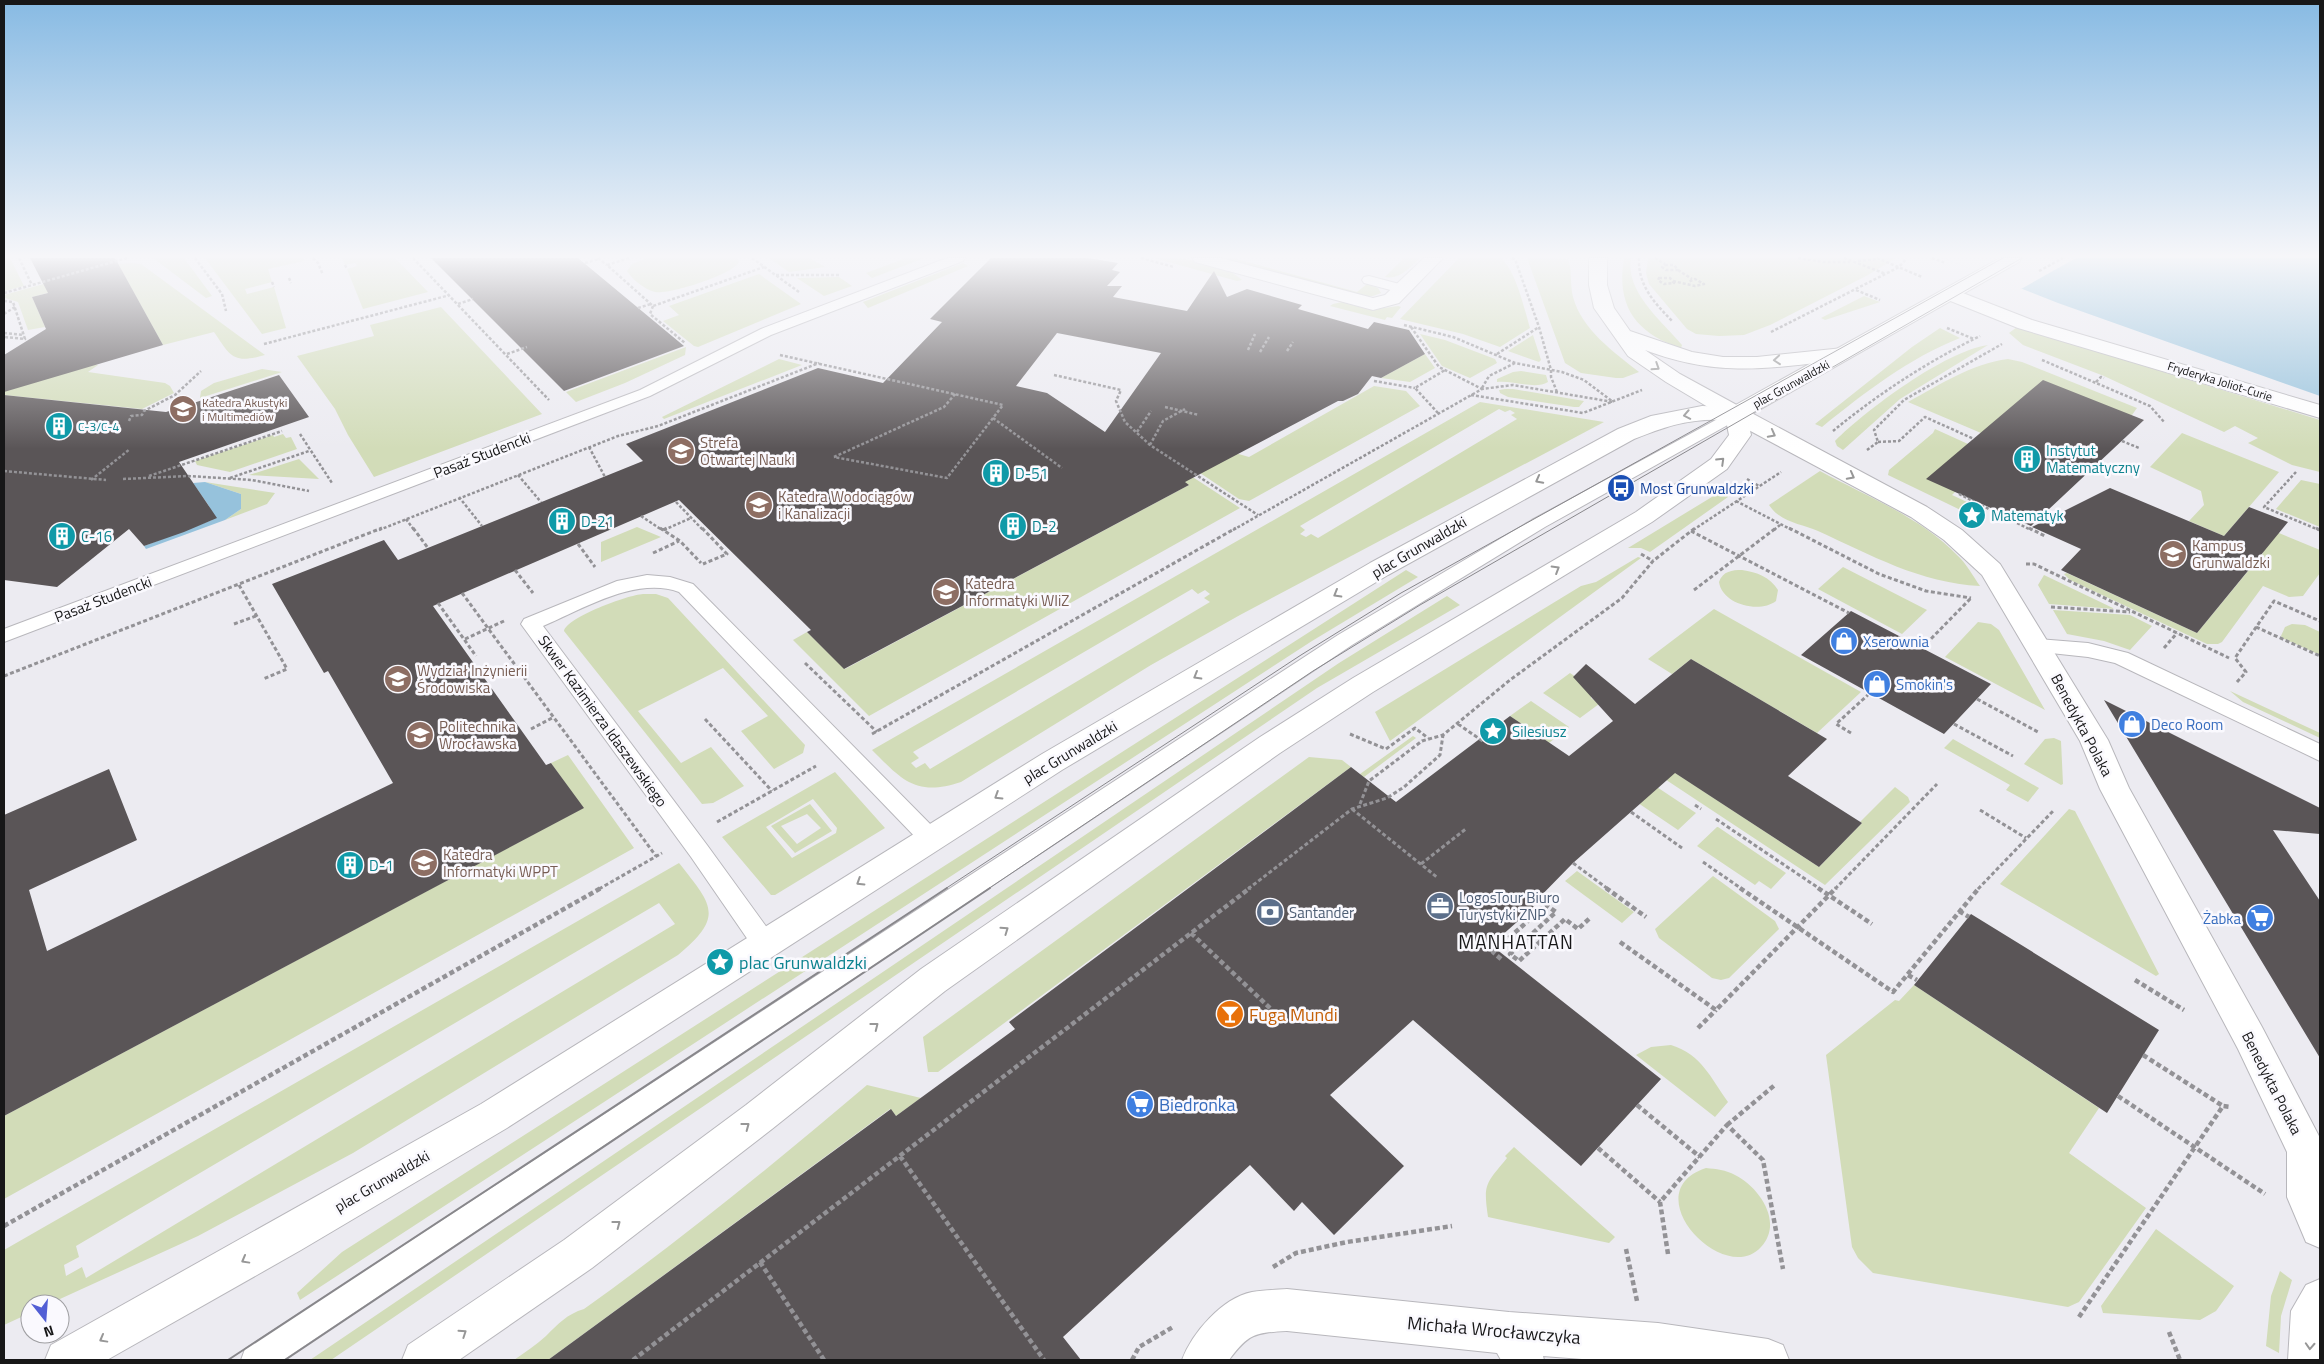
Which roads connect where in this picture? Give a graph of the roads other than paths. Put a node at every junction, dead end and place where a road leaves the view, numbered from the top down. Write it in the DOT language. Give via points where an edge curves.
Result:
graph roads {
  1 [pos="793,322"];
  2 [pos="1612,322"];
  3 [pos="1901,322"];
  4 [pos="2020,322"];
  5 [pos="1621,334"];
  6 [pos="1843,354"];
  7 [pos="2320,412"];
  8 [pos="1736,414"];
  9 [pos="4,636"];
  10 [pos="2038,646"];
  11 [pos="2320,753"];
  12 [pos="930,838"];
  13 [pos="764,942"];
  14 [pos="2313,1158"];
  15 [pos="2320,1228"];
  16 [pos="2320,1299"];
  17 [pos="1214,1346"];
  18 [pos="1516,1347"];
  19 [pos="66,1360"];
  20 [pos="256,1360"];
  21 [pos="422,1360"];
  22 [pos="1768,1360"];
  23 [pos="2309,1360"];
  1 -- 9 [label="lane, Pasaż Studencki" via="766,332 645,393"];
  2 -- 5 [label="main road, Benedykta Polaka"];
  3 -- 6 [label="main road, plac Grunwaldzki"];
  4 -- 7 [label="main road, Fryderyka Joliot-Curie"];
  6 -- 5 [label="main road, one-way" via="1742,363 1717,362 1677,355"];
  5 -- 8 [label="main road, Benedykta Polaka, one-way" via="1634,352"];
  6 -- 8 [label="main road, plac Grunwaldzki"];
  8 -- 10 [label="main road, Benedykta Polaka, one-way" via="1919,512 1949,532 1991,570"];
  8 -- 12 [label="main road, plac Grunwaldzki, one-way" via="1702,412 1659,421 1626,434 1379,569"];
  8 -- 20 [label="lane" via="1396,607"];
  21 -- 8 [label="main road, plac Grunwaldzki, one-way" via="578,1254 933,980 1262,750 1371,680 1644,517 1696,481 1725,458 1740,435"];
  10 -- 11 [label="lane" via="2088,650 2121,658"];
  10 -- 14 [label="main road, Benedykta Polaka" via="2094,740 2115,789"];
  12 -- 13 [label="main road, plac Grunwaldzki, one-way"];
  12 -- 13 [label="lane, Skwer Kazimierza Idaszewskiego" via="686,588 674,583 624,585 532,624"];
  13 -- 19 [label="main road, plac Grunwaldzki, one-way" via="494,1116"];
  14 -- 15 [label="main road, Benedykta Polaka" via="2306,1197"];
  16 -- 23 [label="main road, one-way" via="2312,1311"];
  17 -- 18 [label="main road, Michała Wrocławczyka" via="1251,1313 1287,1310"];
  18 -- 22 [label="main road, Michała Wrocławczyka" via="1658,1344"];
}
